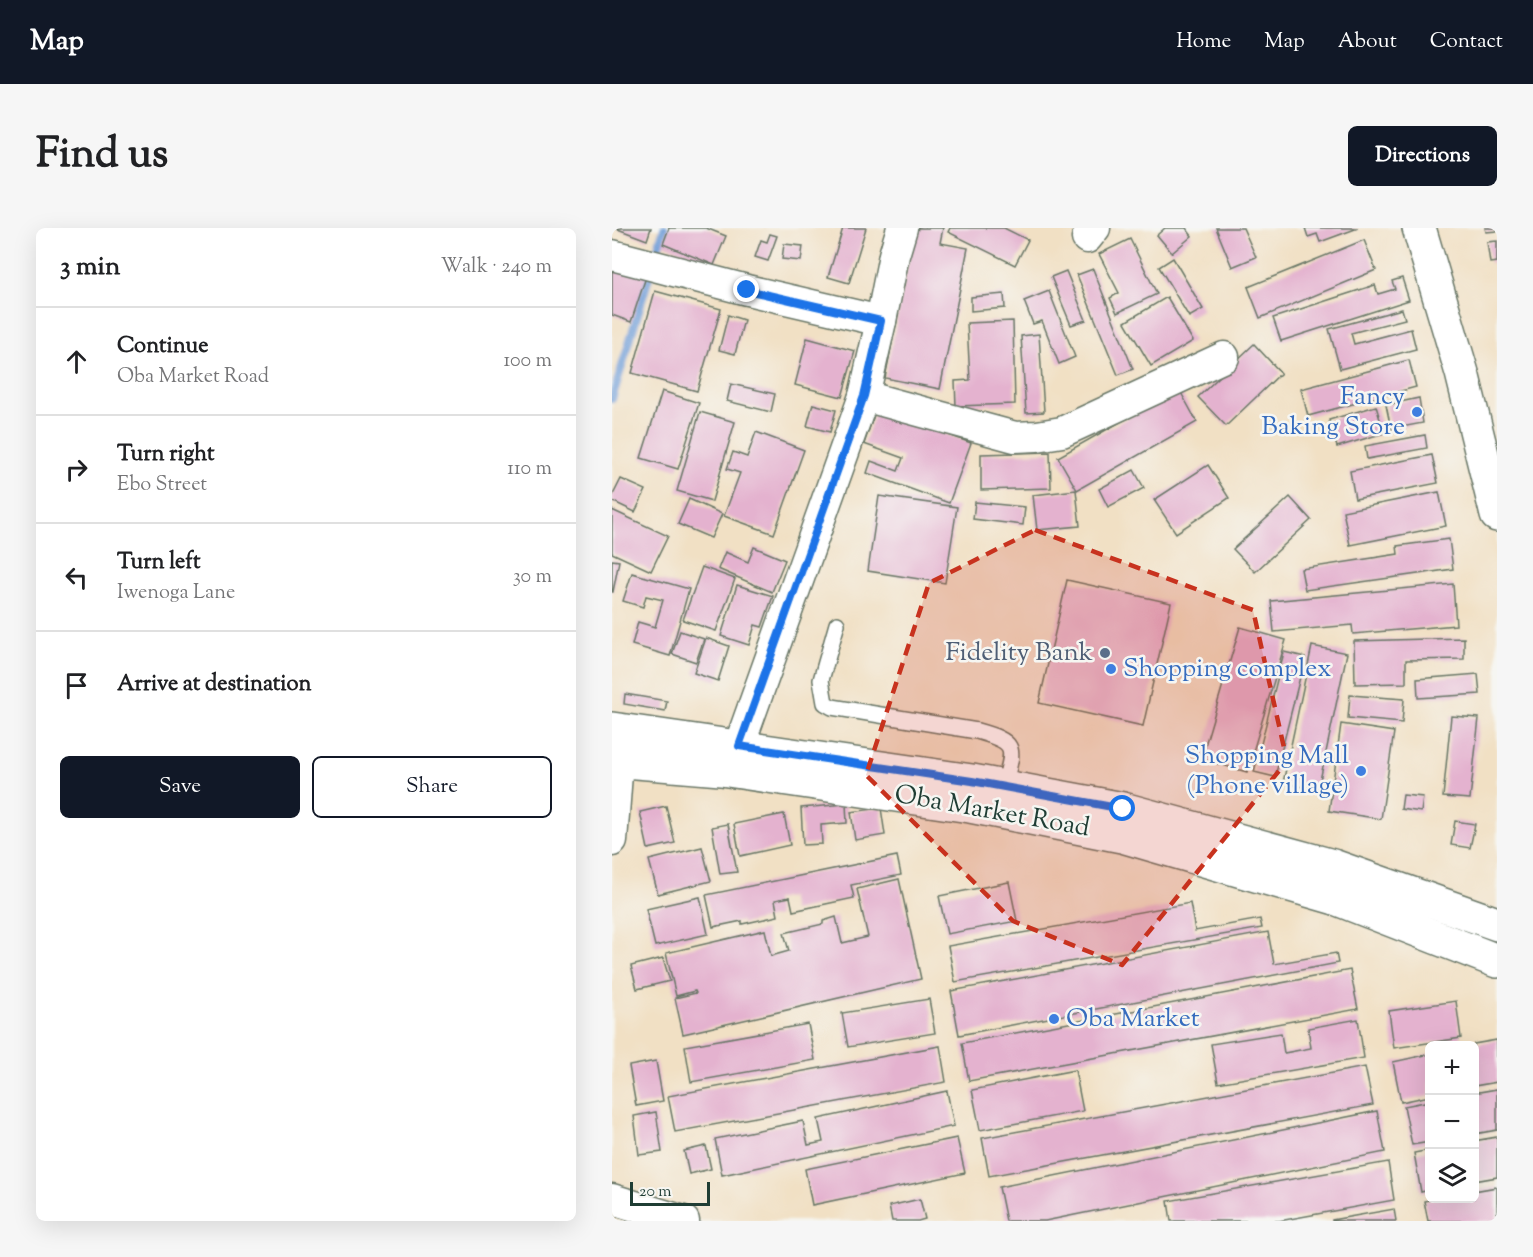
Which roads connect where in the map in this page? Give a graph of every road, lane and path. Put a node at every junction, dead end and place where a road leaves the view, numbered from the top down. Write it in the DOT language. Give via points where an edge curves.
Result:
graph roads {
  1 [pos="902,228"];
  2 [pos="1419,228"];
  3 [pos="612,255"];
  4 [pos="881,321"];
  5 [pos="1224,357"];
  6 [pos="864,396"];
  7 [pos="1497,515"];
  8 [pos="837,624"];
  9 [pos="612,729"];
  10 [pos="739,746"];
  11 [pos="615,760"];
  12 [pos="1004,787"];
  13 [pos="612,841"];
  14 [pos="1497,924"];
  15 [pos="1497,962"];
  16 [pos="612,1199"];
  17 [pos="684,1221"];
  1 -- 4 [label="street"];
  2 -- 7 [label="main road" via="1462,373"];
  3 -- 4 [label="street"];
  4 -- 6 [label="street"];
  5 -- 6 [label="street" via="1062,432 1037,436 1015,437"];
  6 -- 10 [label="street"];
  8 -- 12 [label="lane" via="820,681 825,703 998,737 1008,744 1011,754"];
  9 -- 10 [label="main road, Oba Market Road"];
  10 -- 12 [label="main road, Oba Market Road"];
  11 -- 13 [label="street"];
  11 -- 15 [label="main road, Oba Market Road" via="721,769 970,806 1122,836 1335,898"];
  12 -- 14 [label="main road, Oba Market Road" via="1123,809 1333,866"];
  16 -- 17 [label="street"];
}
